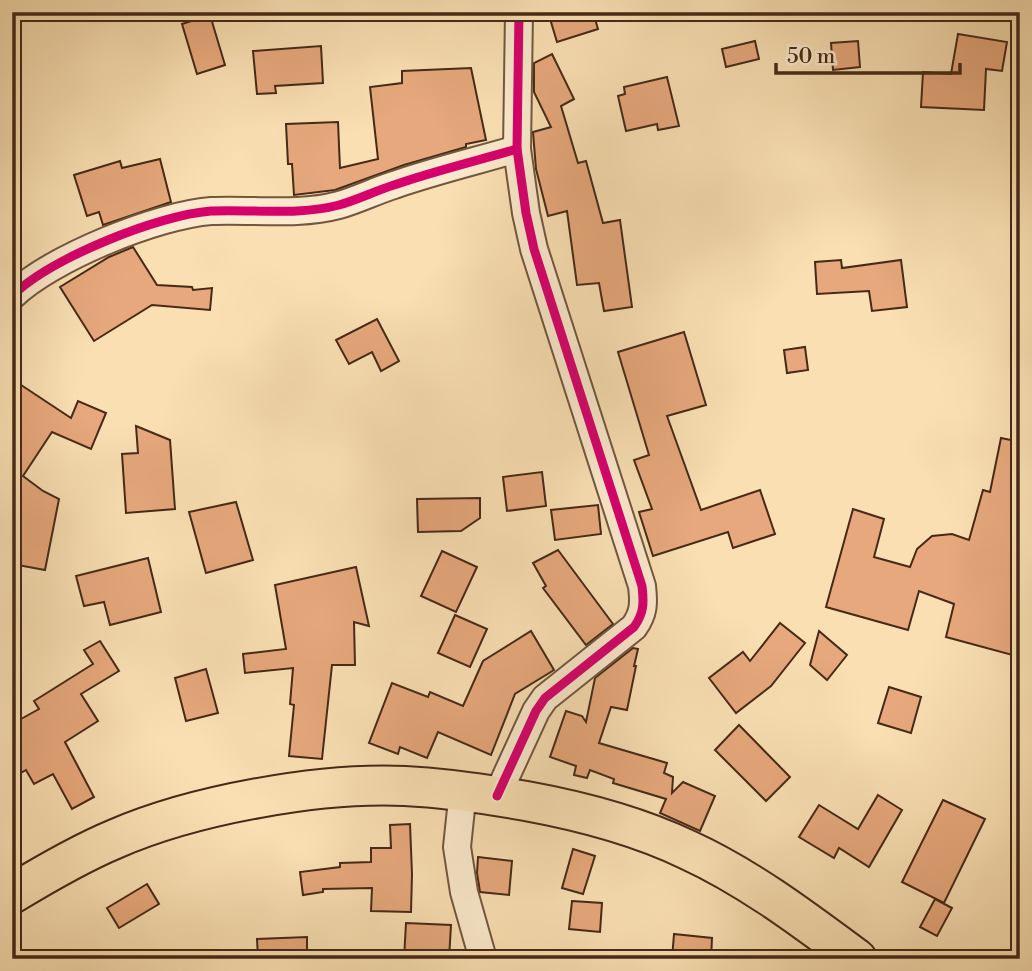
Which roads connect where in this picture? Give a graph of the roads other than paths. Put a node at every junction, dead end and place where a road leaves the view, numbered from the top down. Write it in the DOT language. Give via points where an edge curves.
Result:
graph roads {
  1 [pos="519,12"];
  2 [pos="517,149"];
  3 [pos="12,296"];
  4 [pos="480,793"];
  5 [pos="12,894"];
  6 [pos="483,959"];
  7 [pos="857,959"];
  1 -- 2 [label="street"];
  2 -- 3 [label="street" via="338,206 209,211 169,219 56,265"];
  2 -- 4 [label="street" via="534,249 644,602 634,627 545,698"];
  4 -- 5 [label="main road" via="402,785 269,796 187,814 116,838"];
  4 -- 6 [label="street" via="457,847"];
  4 -- 7 [label="main road" via="607,820 686,848 782,903"];
}
